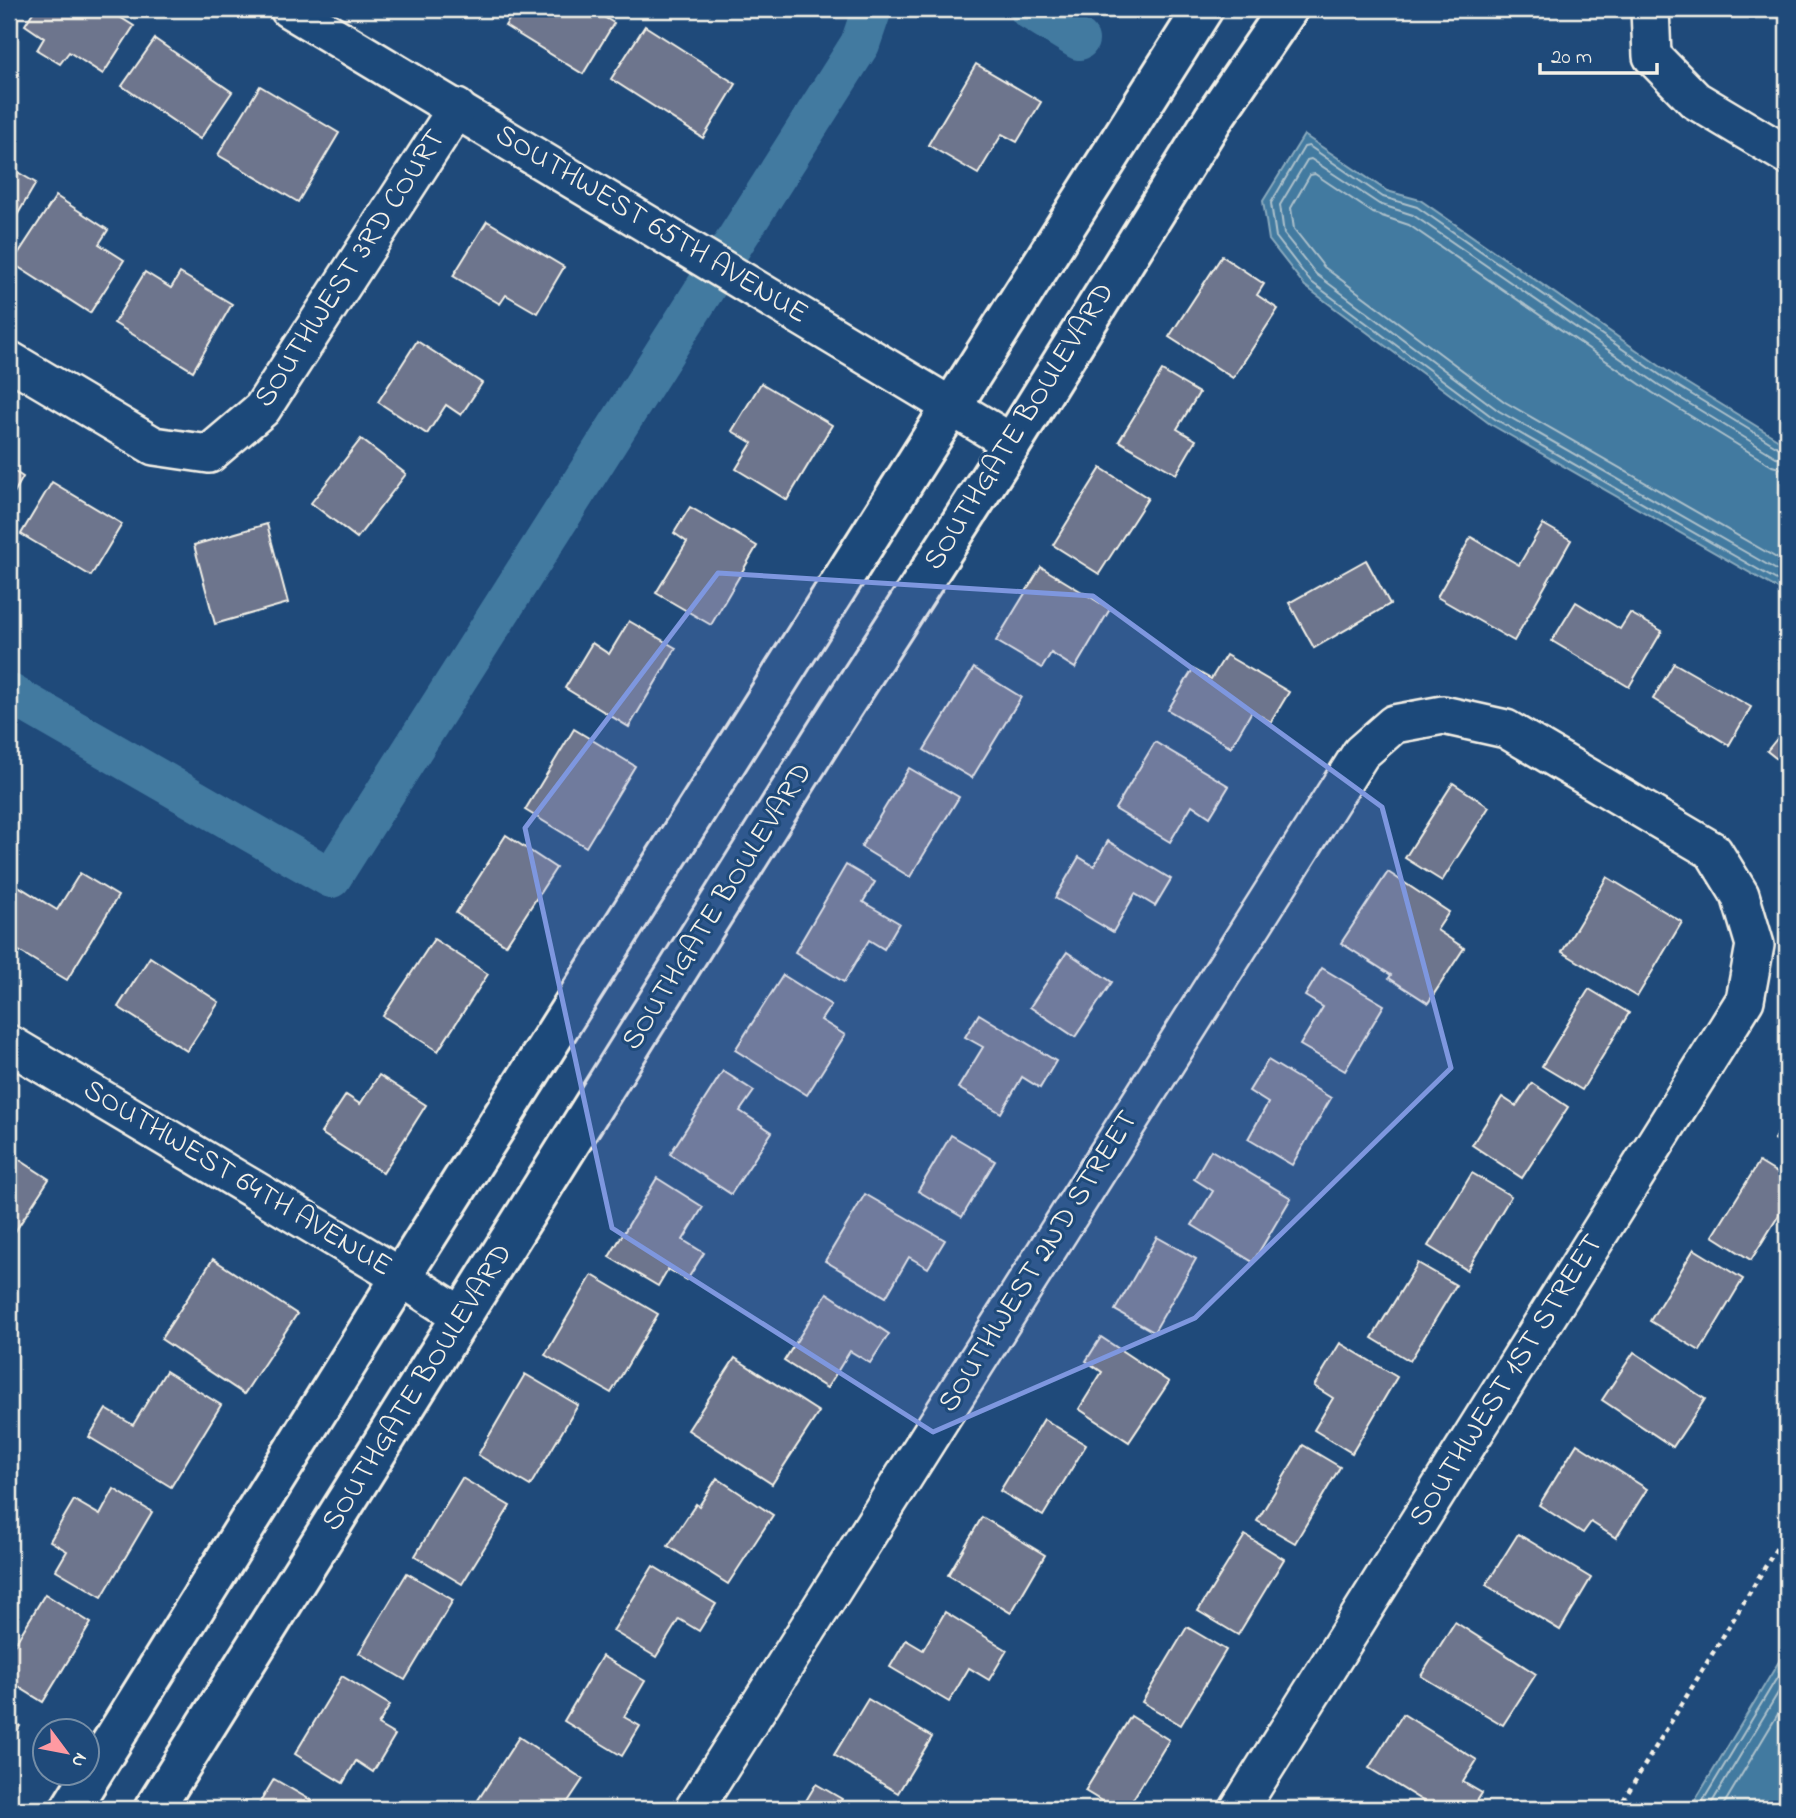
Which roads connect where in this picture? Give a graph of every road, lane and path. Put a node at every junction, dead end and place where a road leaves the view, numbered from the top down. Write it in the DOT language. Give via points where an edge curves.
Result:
graph roads {
  1 [pos="289,9"];
  2 [pos="1203,9"];
  3 [pos="1289,9"];
  4 [pos="1650,9"];
  5 [pos="457,108"];
  6 [pos="1787,155"];
  7 [pos="9,360"];
  8 [pos="951,405"];
  9 [pos="1012,443"];
  10 [pos="1394,724"];
  11 [pos="9,1044"];
  12 [pos="401,1277"];
  13 [pos="463,1317"];
  14 [pos="1787,1531"];
  15 [pos="70,1809"];
  16 [pos="154,1809"];
  17 [pos="694,1809"];
  18 [pos="1239,1809"];
  19 [pos="1618,1809"];
  1 -- 5 [label="street, SOUTHWEST 65TH AVENUE"];
  2 -- 8 [label="main road"];
  3 -- 9 [label="main road, SOUTHGATE BOULEVARD" via="1213,119"];
  4 -- 6 [label="street" via="1652,56 1695,100"];
  5 -- 7 [label="street, SOUTHWEST 3RD COURT" via="262,409 209,454 154,446"];
  5 -- 8 [label="street, SOUTHWEST 65TH AVENUE"];
  8 -- 9 [label="street, SOUTHWEST 65TH AVENUE"];
  8 -- 12 [label="main road"];
  9 -- 13 [label="main road, SOUTHGATE BOULEVARD"];
  10 -- 17 [label="street, SOUTHWEST 2ND STREET" via="1361,754"];
  10 -- 18 [label="street, SOUTHWEST 1ST STREET" via="1443,715 1506,729 1713,851 1740,895 1755,945 1745,1000"];
  11 -- 12 [label="street, SOUTHWEST 64TH AVENUE"];
  12 -- 13 [label="street, SOUTHWEST 64TH AVENUE"];
  12 -- 15 [label="main road"];
  13 -- 16 [label="main road, SOUTHGATE BOULEVARD"];
  14 -- 19 [label="path"];
}
